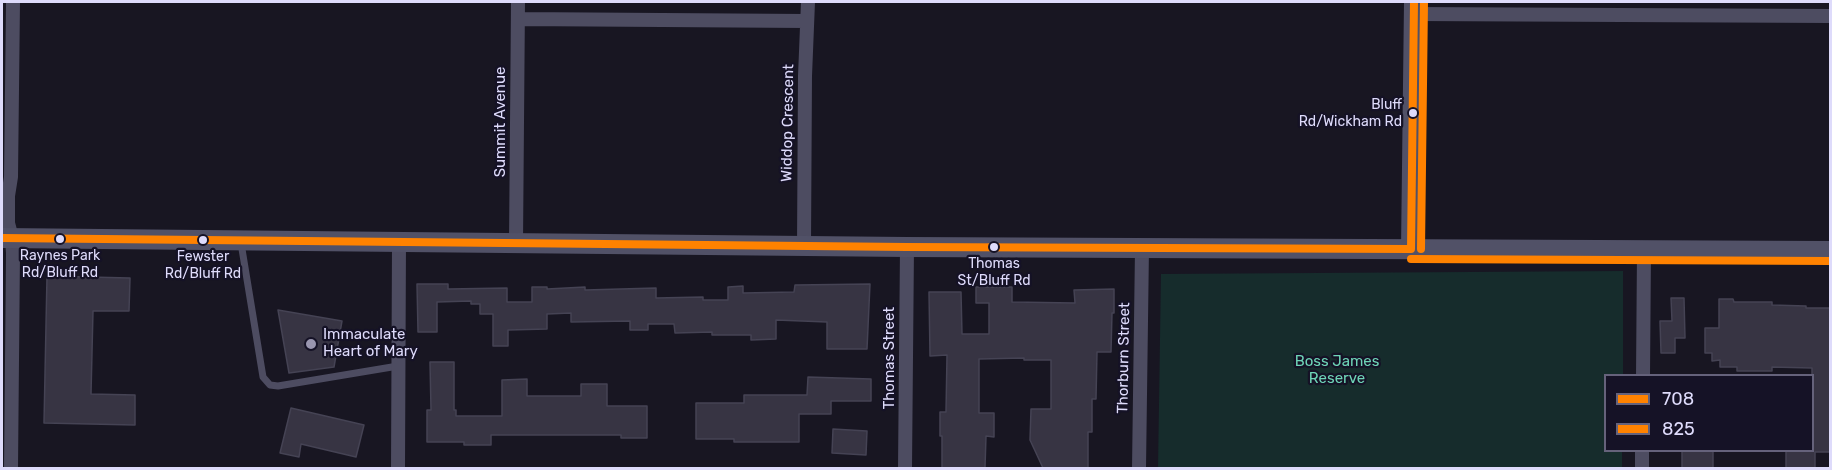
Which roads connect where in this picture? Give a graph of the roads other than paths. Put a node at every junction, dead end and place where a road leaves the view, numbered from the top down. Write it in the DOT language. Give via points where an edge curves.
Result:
graph roads {
  1 [pos="13,2"];
  2 [pos="518,2"];
  3 [pos="808,2"];
  4 [pos="1414,8"];
  5 [pos="1652,8"];
  6 [pos="1830,16"];
  7 [pos="518,19"];
  8 [pos="806,21"];
  9 [pos="7,238"];
  10 [pos="240,240"];
  11 [pos="399,242"];
  12 [pos="516,243"];
  13 [pos="804,245"];
  14 [pos="907,247"];
  15 [pos="1142,248"];
  16 [pos="1411,249"];
  17 [pos="1644,250"];
  18 [pos="1830,251"];
  19 [pos="399,366"];
  20 [pos="1643,374"];
  21 [pos="1642,452"];
  22 [pos="11,468"];
  23 [pos="398,468"];
  24 [pos="905,468"];
  25 [pos="1139,468"];
  26 [pos="1642,468"];
  1 -- 9 [label="street" via="11,177 17,215"];
  2 -- 7 [label="street, Summit Avenue"];
  3 -- 8 [label="street, Widdop Crescent"];
  4 -- 5 [label="street"];
  4 -- 16 [label="main road"];
  5 -- 6 [label="street"];
  7 -- 8 [label="street"];
  7 -- 12 [label="street, Summit Avenue"];
  8 -- 13 [label="street, Widdop Crescent"];
  9 -- 10 [label="main road"];
  9 -- 22 [label="street"];
  10 -- 11 [label="main road"];
  10 -- 19 [label="lane" via="263,377 270,385"];
  11 -- 12 [label="main road"];
  11 -- 19 [label="street"];
  12 -- 13 [label="main road"];
  13 -- 14 [label="main road"];
  14 -- 15 [label="main road"];
  14 -- 24 [label="street, Thomas Street"];
  15 -- 16 [label="main road"];
  15 -- 25 [label="street, Thorburn Street"];
  16 -- 17 [label="main road"];
  17 -- 18 [label="main road"];
  17 -- 20 [label="street"];
  19 -- 23 [label="street"];
  21 -- 26 [label="street"];
}
